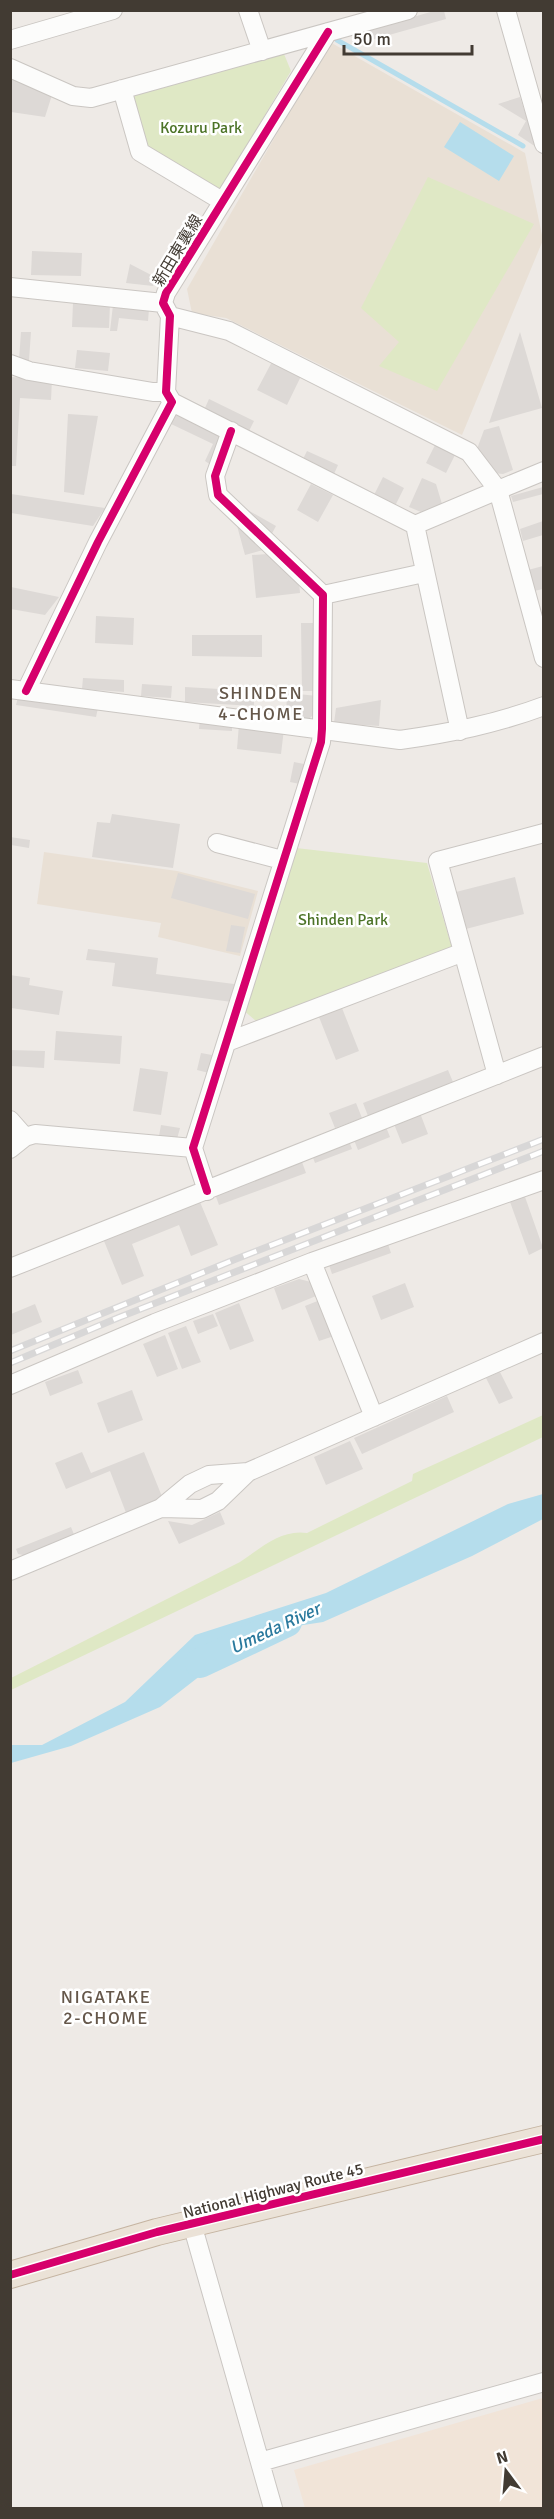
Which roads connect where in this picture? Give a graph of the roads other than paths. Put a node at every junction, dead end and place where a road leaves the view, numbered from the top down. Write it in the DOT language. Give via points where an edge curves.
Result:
graph roads {
  1 [pos="248,10"];
  2 [pos="408,10"];
  3 [pos="506,10"];
  4 [pos="110,11"];
  5 [pos="356,18"];
  6 [pos="328,32"];
  7 [pos="10,40"];
  8 [pos="262,51"];
  9 [pos="10,68"];
  10 [pos="122,89"];
  11 [pos="543,144"];
  12 [pos="222,201"];
  13 [pos="10,287"];
  14 [pos="167,309"];
  15 [pos="10,364"];
  16 [pos="169,397"];
  17 [pos="231,431"];
  18 [pos="543,471"];
  19 [pos="498,490"];
  20 [pos="415,525"];
  21 [pos="424,573"];
  22 [pos="323,595"];
  23 [pos="543,658"];
  24 [pos="19,690"];
  25 [pos="543,706"];
  26 [pos="322,729"];
  27 [pos="460,731"];
  28 [pos="543,833"];
  29 [pos="217,843"];
  30 [pos="282,860"];
  31 [pos="461,953"];
  32 [pos="227,1042"];
  33 [pos="543,1056"];
  34 [pos="497,1075"];
  35 [pos="10,1120"];
  36 [pos="18,1143"];
  37 [pos="193,1148"];
  38 [pos="543,1180"];
  39 [pos="207,1191"];
  40 [pos="312,1262"];
  41 [pos="10,1268"];
  42 [pos="543,1342"];
  43 [pos="10,1385"];
  44 [pos="374,1417"];
  45 [pos="248,1472"];
  46 [pos="161,1508"];
  47 [pos="11,1569"];
  48 [pos="543,2139"];
  49 [pos="192,2224"];
  50 [pos="10,2275"];
  51 [pos="543,2382"];
  52 [pos="260,2462"];
  53 [pos="273,2508"];
  1 -- 8 [label="street"];
  2 -- 5 [label="street"];
  3 -- 11 [label="street"];
  4 -- 7 [label="street"];
  5 -- 6 [label="street"];
  6 -- 8 [label="street"];
  6 -- 12 [label="street, 新田東裏線"];
  8 -- 10 [label="street"];
  9 -- 10 [label="street" via="73,96 91,98"];
  10 -- 12 [label="street" via="140,152"];
  12 -- 14 [label="street, 新田東裏線" via="166,292"];
  13 -- 14 [label="street"];
  14 -- 16 [label="street, 新田東裏線"];
  14 -- 19 [label="street" via="229,331 469,452"];
  15 -- 16 [label="street"];
  16 -- 17 [label="street"];
  16 -- 24 [label="street, 新田東裏線"];
  17 -- 20 [label="street"];
  17 -- 22 [label="street" via="215,476 218,495"];
  18 -- 19 [label="street"];
  19 -- 20 [label="street"];
  19 -- 23 [label="street"];
  20 -- 21 [label="street"];
  21 -- 22 [label="street"];
  21 -- 27 [label="street"];
  22 -- 26 [label="street"];
  24 -- 26 [label="street"];
  25 -- 27 [label="street"];
  26 -- 27 [label="street" via="400,740"];
  26 -- 30 [label="street"];
  28 -- 31 [label="street" via="438,861"];
  29 -- 30 [label="street"];
  30 -- 32 [label="street"];
  31 -- 32 [label="street"];
  31 -- 34 [label="street"];
  32 -- 37 [label="street"];
  33 -- 34 [label="street"];
  34 -- 39 [label="street"];
  35 -- 36 [label="street"];
  36 -- 37 [label="street" via="35,1134"];
  37 -- 39 [label="street"];
  38 -- 40 [label="street"];
  39 -- 41 [label="street"];
  40 -- 43 [label="street"];
  40 -- 44 [label="street"];
  42 -- 44 [label="street"];
  44 -- 45 [label="street"];
  45 -- 46 [label="street" via="209,1475 190,1484"];
  45 -- 46 [label="street" via="218,1501 201,1509"];
  46 -- 47 [label="street"];
  48 -- 49 [label="highway, National Highway Route 45"];
  49 -- 50 [label="highway, National Highway Route 45"];
  49 -- 52 [label="street"];
  51 -- 52 [label="street"];
  52 -- 53 [label="street"];
}
